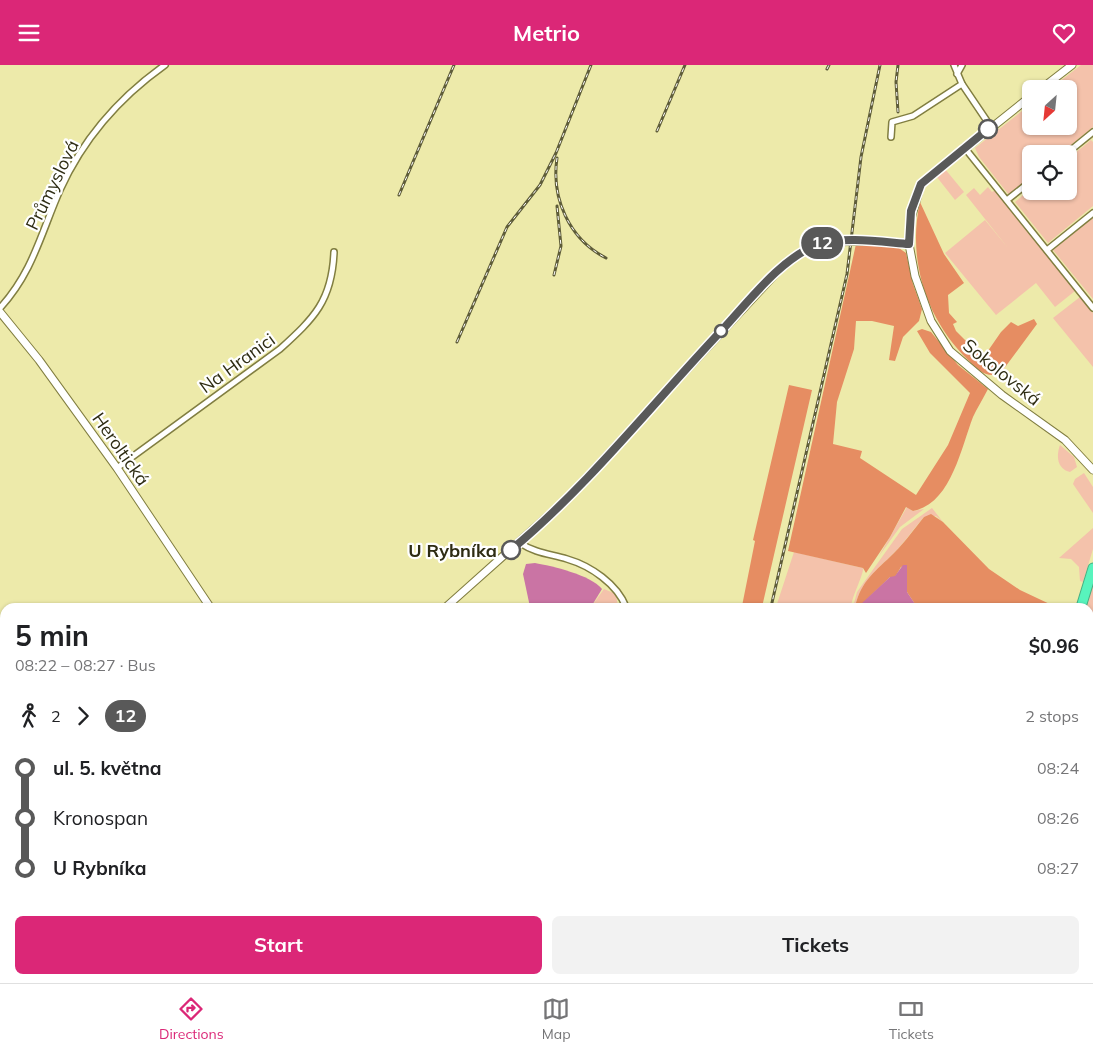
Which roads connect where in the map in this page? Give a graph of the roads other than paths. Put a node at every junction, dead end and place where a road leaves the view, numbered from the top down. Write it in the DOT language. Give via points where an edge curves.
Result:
graph roads {
  1 [pos="165,65"];
  2 [pos="954,65"];
  3 [pos="962,65"];
  4 [pos="1072,65"];
  5 [pos="957,74"];
  6 [pos="1053,80"];
  7 [pos="962,84"];
  8 [pos="1022,103"];
  9 [pos="991,127"];
  10 [pos="1093,132"];
  11 [pos="891,137"];
  12 [pos="1077,145"];
  13 [pos="964,147"];
  14 [pos="1022,189"];
  15 [pos="1008,201"];
  16 [pos="1093,213"];
  17 [pos="909,244"];
  18 [pos="1047,250"];
  19 [pos="334,252"];
  20 [pos="0,308"];
  21 [pos="1093,308"];
  22 [pos="0,312"];
  23 [pos="117,468"];
  24 [pos="1093,470"];
  25 [pos="520,543"];
  26 [pos="1093,568"];
  27 [pos="207,603"];
  28 [pos="451,603"];
  29 [pos="624,603"];
  30 [pos="1082,603"];
  1 -- 20 [label="street, Průmyslová" via="142,81 86,143 61,188 26,275"];
  2 -- 5 [label="street"];
  3 -- 5 [label="street"];
  4 -- 6 [label="street"];
  5 -- 7 [label="street"];
  7 -- 9 [label="street"];
  7 -- 11 [label="street" via="913,116 892,121"];
  8 -- 9 [label="street, Sokolovská"];
  9 -- 13 [label="street, Sokolovská"];
  10 -- 12 [label="street"];
  13 -- 15 [label="street"];
  13 -- 17 [label="street, Sokolovská" via="921,184 911,211"];
  14 -- 15 [label="street"];
  15 -- 18 [label="street"];
  16 -- 18 [label="street"];
  17 -- 24 [label="street, Sokolovská" via="915,276 931,321 950,351 1002,395 1065,439"];
  17 -- 25 [label="street, bridge" via="829,242 801,252 778,271 567,499"];
  18 -- 21 [label="street"];
  19 -- 23 [label="street, Na Hranici" via="334,272 328,292 314,317 301,330 280,349"];
  22 -- 23 [label="street, Heroltická"];
  23 -- 27 [label="street, Heroltická"];
  25 -- 28 [label="street"];
  25 -- 29 [label="street" via="536,553 571,560 603,578 616,588"];
  26 -- 30 [label="highway"];
}
